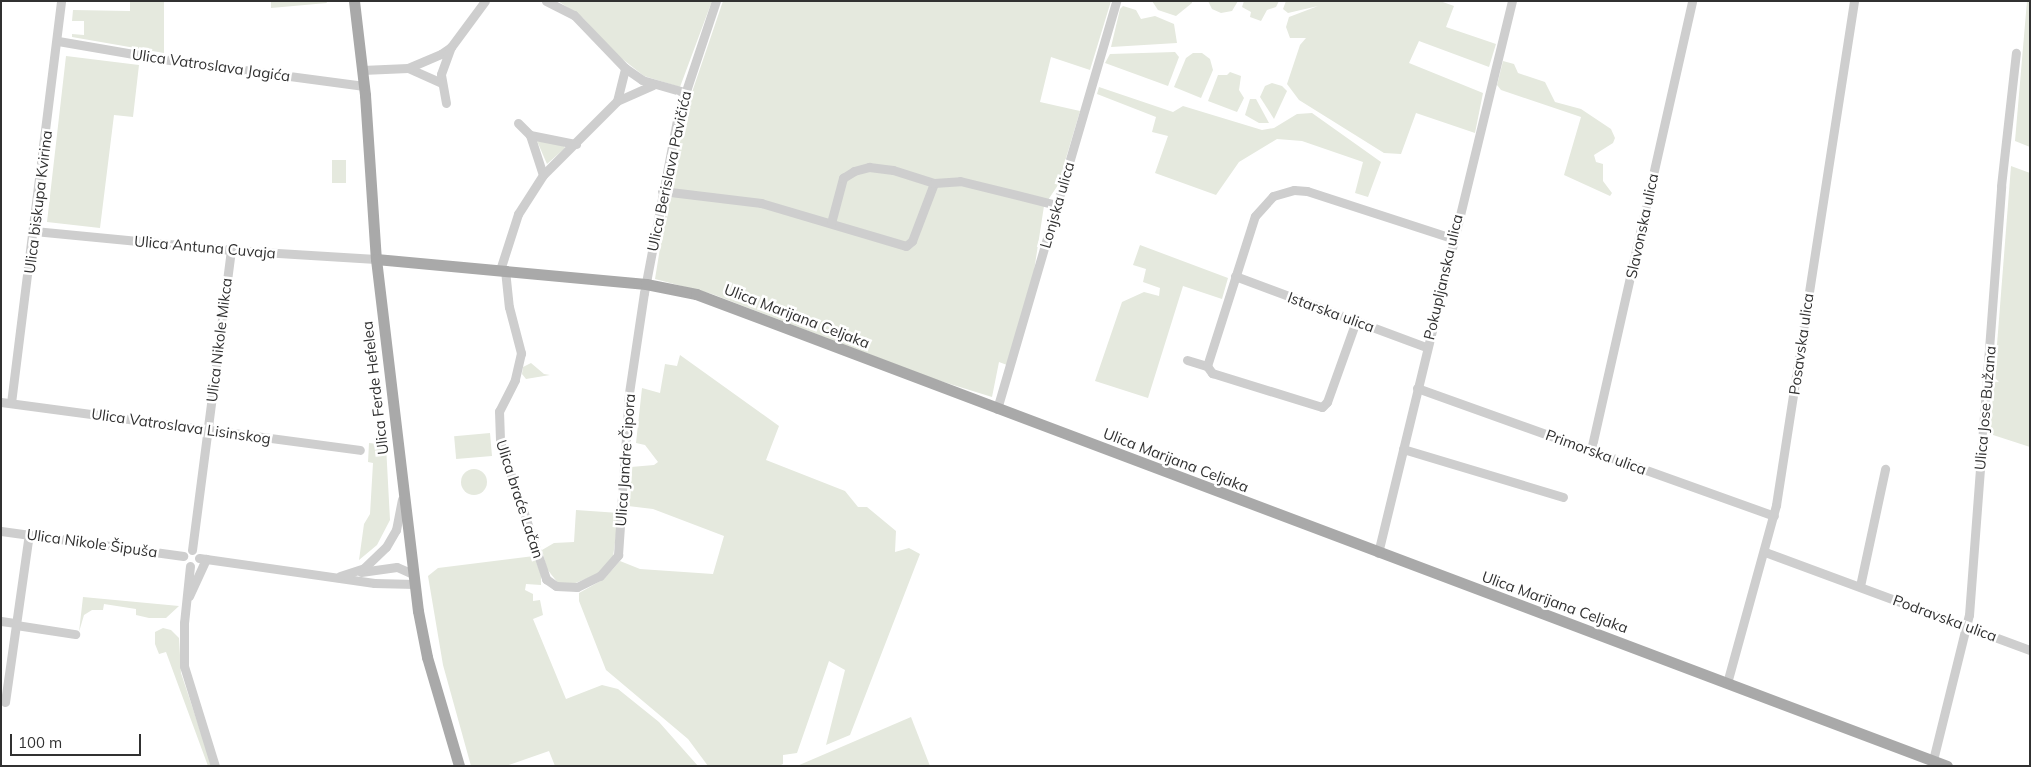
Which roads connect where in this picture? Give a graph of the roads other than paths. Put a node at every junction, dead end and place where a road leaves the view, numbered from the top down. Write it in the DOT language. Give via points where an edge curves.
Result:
graph roads {
  1 [pos="62,1"];
  2 [pos="354,1"];
  3 [pos="492,1"];
  4 [pos="546,1"];
  5 [pos="716,1"];
  6 [pos="1116,1"];
  7 [pos="1512,1"];
  8 [pos="1692,1"];
  9 [pos="1854,1"];
  10 [pos="482,5"];
  11 [pos="58,41"];
  12 [pos="451,47"];
  13 [pos="2016,53"];
  14 [pos="408,68"];
  15 [pos="625,68"];
  16 [pos="362,70"];
  17 [pos="441,83"];
  18 [pos="653,84"];
  19 [pos="364,86"];
  20 [pos="684,92"];
  21 [pos="446,102"];
  22 [pos="617,102"];
  23 [pos="518,123"];
  24 [pos="530,136"];
  25 [pos="576,144"];
  26 [pos="543,175"];
  27 [pos="934,183"];
  28 [pos="662,191"];
  29 [pos="1057,205"];
  30 [pos="831,223"];
  31 [pos="34,231"];
  32 [pos="1452,238"];
  33 [pos="230,250"];
  34 [pos="376,260"];
  35 [pos="502,270"];
  36 [pos="1235,276"];
  37 [pos="646,284"];
  38 [pos="1356,321"];
  39 [pos="1426,347"];
  40 [pos="1187,360"];
  41 [pos="1207,366"];
  42 [pos="1417,388"];
  43 [pos="1,402"];
  44 [pos="11,403"];
  45 [pos="997,409"];
  46 [pos="207,429"];
  47 [pos="1402,449"];
  48 [pos="360,450"];
  49 [pos="1591,450"];
  50 [pos="1885,469"];
  51 [pos="403,496"];
  52 [pos="1563,497"];
  53 [pos="1774,516"];
  54 [pos="1,531"];
  55 [pos="29,534"];
  56 [pos="192,550"];
  57 [pos="1765,552"];
  58 [pos="1378,553"];
  59 [pos="183,556"];
  60 [pos="203,559"];
  61 [pos="190,566"];
  62 [pos="354,573"];
  63 [pos="334,577"];
  64 [pos="414,579"];
  65 [pos="550,583"];
  66 [pos="1860,586"];
  67 [pos="186,601"];
  68 [pos="1,621"];
  69 [pos="16,624"];
  70 [pos="1967,627"];
  71 [pos="75,634"];
  72 [pos="2030,650"];
  73 [pos="1727,683"];
  74 [pos="5,702"];
  75 [pos="1933,760"];
  76 [pos="215,766"];
  77 [pos="459,766"];
  78 [pos="1947,766"];
  1 -- 11 [label="street, Ulica biskupa Kvirina"];
  2 -- 16 [label="main road, Ulica Ferde Hefelea"];
  3 -- 10 [label="street"];
  4 -- 15 [label="street" via="574,14"];
  5 -- 20 [label="street, Ulica Berislava Pavičića"];
  6 -- 29 [label="street, Lonjska ulica"];
  7 -- 32 [label="street, Pokupljanska ulica"];
  8 -- 49 [label="street, Slavonska ulica"];
  9 -- 53 [label="street, Posavska ulica"];
  10 -- 12 [label="street"];
  11 -- 19 [label="street, Ulica Vatroslava Jagića" via="162,59"];
  11 -- 31 [label="street, Ulica biskupa Kvirina"];
  12 -- 14 [label="street"];
  12 -- 17 [label="street"];
  13 -- 70 [label="street, Ulica Jose Bužana" via="2001,186"];
  14 -- 16 [label="street"];
  14 -- 17 [label="street"];
  15 -- 18 [label="street"];
  15 -- 22 [label="street"];
  16 -- 19 [label="main road, Ulica Ferde Hefelea"];
  17 -- 21 [label="street"];
  18 -- 20 [label="street"];
  18 -- 22 [label="street"];
  19 -- 34 [label="main road, Ulica Ferde Hefelea"];
  20 -- 28 [label="street, Ulica Berislava Pavičića"];
  22 -- 25 [label="street"];
  23 -- 24 [label="street"];
  24 -- 25 [label="street"];
  24 -- 26 [label="street"];
  25 -- 26 [label="street"];
  26 -- 35 [label="street" via="518,214"];
  27 -- 29 [label="street" via="953,180"];
  27 -- 30 [label="street" via="886,168 869,167 854,171 840,184"];
  27 -- 30 [label="street" via="909,245"];
  28 -- 30 [label="street" via="761,203"];
  28 -- 37 [label="street, Ulica Berislava Pavičića"];
  29 -- 45 [label="street, Lonjska ulica"];
  31 -- 33 [label="street, Ulica Antuna Cuvaja"];
  31 -- 44 [label="street, Ulica biskupa Kvirina"];
  32 -- 36 [label="street" via="1307,191 1286,191 1267,200 1255,216"];
  32 -- 39 [label="street, Pokupljanska ulica"];
  33 -- 34 [label="street, Ulica Antuna Cuvaja"];
  33 -- 46 [label="street, Ulica Nikole Mikca"];
  34 -- 35 [label="main road, Ulica Marijana Celjaka"];
  34 -- 51 [label="main road, Ulica Ferde Hefelea"];
  35 -- 37 [label="main road, Ulica Marijana Celjaka"];
  35 -- 65 [label="street, Ulica braće Lačan" via="521,353 516,380 499,411 498,434 534,546"];
  36 -- 38 [label="street, Istarska ulica"];
  36 -- 41 [label="street"];
  37 -- 45 [label="main road, Ulica Marijana Celjaka" via="696,294"];
  37 -- 65 [label="street, Ulica Jandre Čipora" via="629,393 618,555 607,570 586,584 571,587"];
  38 -- 39 [label="street, Istarska ulica"];
  38 -- 41 [label="street" via="1327,402 1322,407 1212,372"];
  39 -- 42 [label="street, Pokupljanska ulica"];
  40 -- 41 [label="street"];
  42 -- 47 [label="street, Pokupljanska ulica"];
  42 -- 49 [label="street, Primorska ulica"];
  43 -- 44 [label="street, Ulica Vatroslava Lisinskog"];
  44 -- 46 [label="street, Ulica Vatroslava Lisinskog"];
  45 -- 58 [label="main road, Ulica Marijana Celjaka"];
  46 -- 48 [label="street, Ulica Vatroslava Lisinskog"];
  46 -- 56 [label="street, Ulica Nikole Mikca"];
  47 -- 52 [label="street"];
  47 -- 58 [label="street, Pokupljanska ulica"];
  49 -- 53 [label="street, Primorska ulica"];
  50 -- 66 [label="street"];
  51 -- 62 [label="street" via="391,540 372,562"];
  51 -- 64 [label="main road, Ulica Ferde Hefelea"];
  53 -- 57 [label="street, Posavska ulica"];
  54 -- 55 [label="street, Ulica Nikole Šipuša"];
  55 -- 59 [label="street, Ulica Nikole Šipuša"];
  55 -- 69 [label="street"];
  56 -- 59 [label="street"];
  56 -- 60 [label="street"];
  57 -- 66 [label="street, Podravska ulica"];
  57 -- 73 [label="street, Posavska ulica"];
  58 -- 73 [label="main road, Ulica Marijana Celjaka"];
  59 -- 61 [label="street" via="184,562"];
  60 -- 61 [label="street"];
  60 -- 63 [label="street"];
  60 -- 67 [label="street"];
  61 -- 67 [label="street"];
  62 -- 63 [label="street"];
  62 -- 64 [label="street" via="397,567"];
  63 -- 64 [label="street" via="386,584"];
  64 -- 77 [label="main road, Ulica Ferde Hefelea" via="427,657"];
  66 -- 70 [label="street, Podravska ulica"];
  67 -- 76 [label="street" via="184,666"];
  68 -- 69 [label="street"];
  69 -- 71 [label="street"];
  69 -- 74 [label="street"];
  70 -- 72 [label="street, Podravska ulica"];
  70 -- 75 [label="street, Ulica Jose Bužana"];
  73 -- 75 [label="main road, Ulica Marijana Celjaka"];
  75 -- 78 [label="main road, Ulica Marijana Celjaka"];
}
